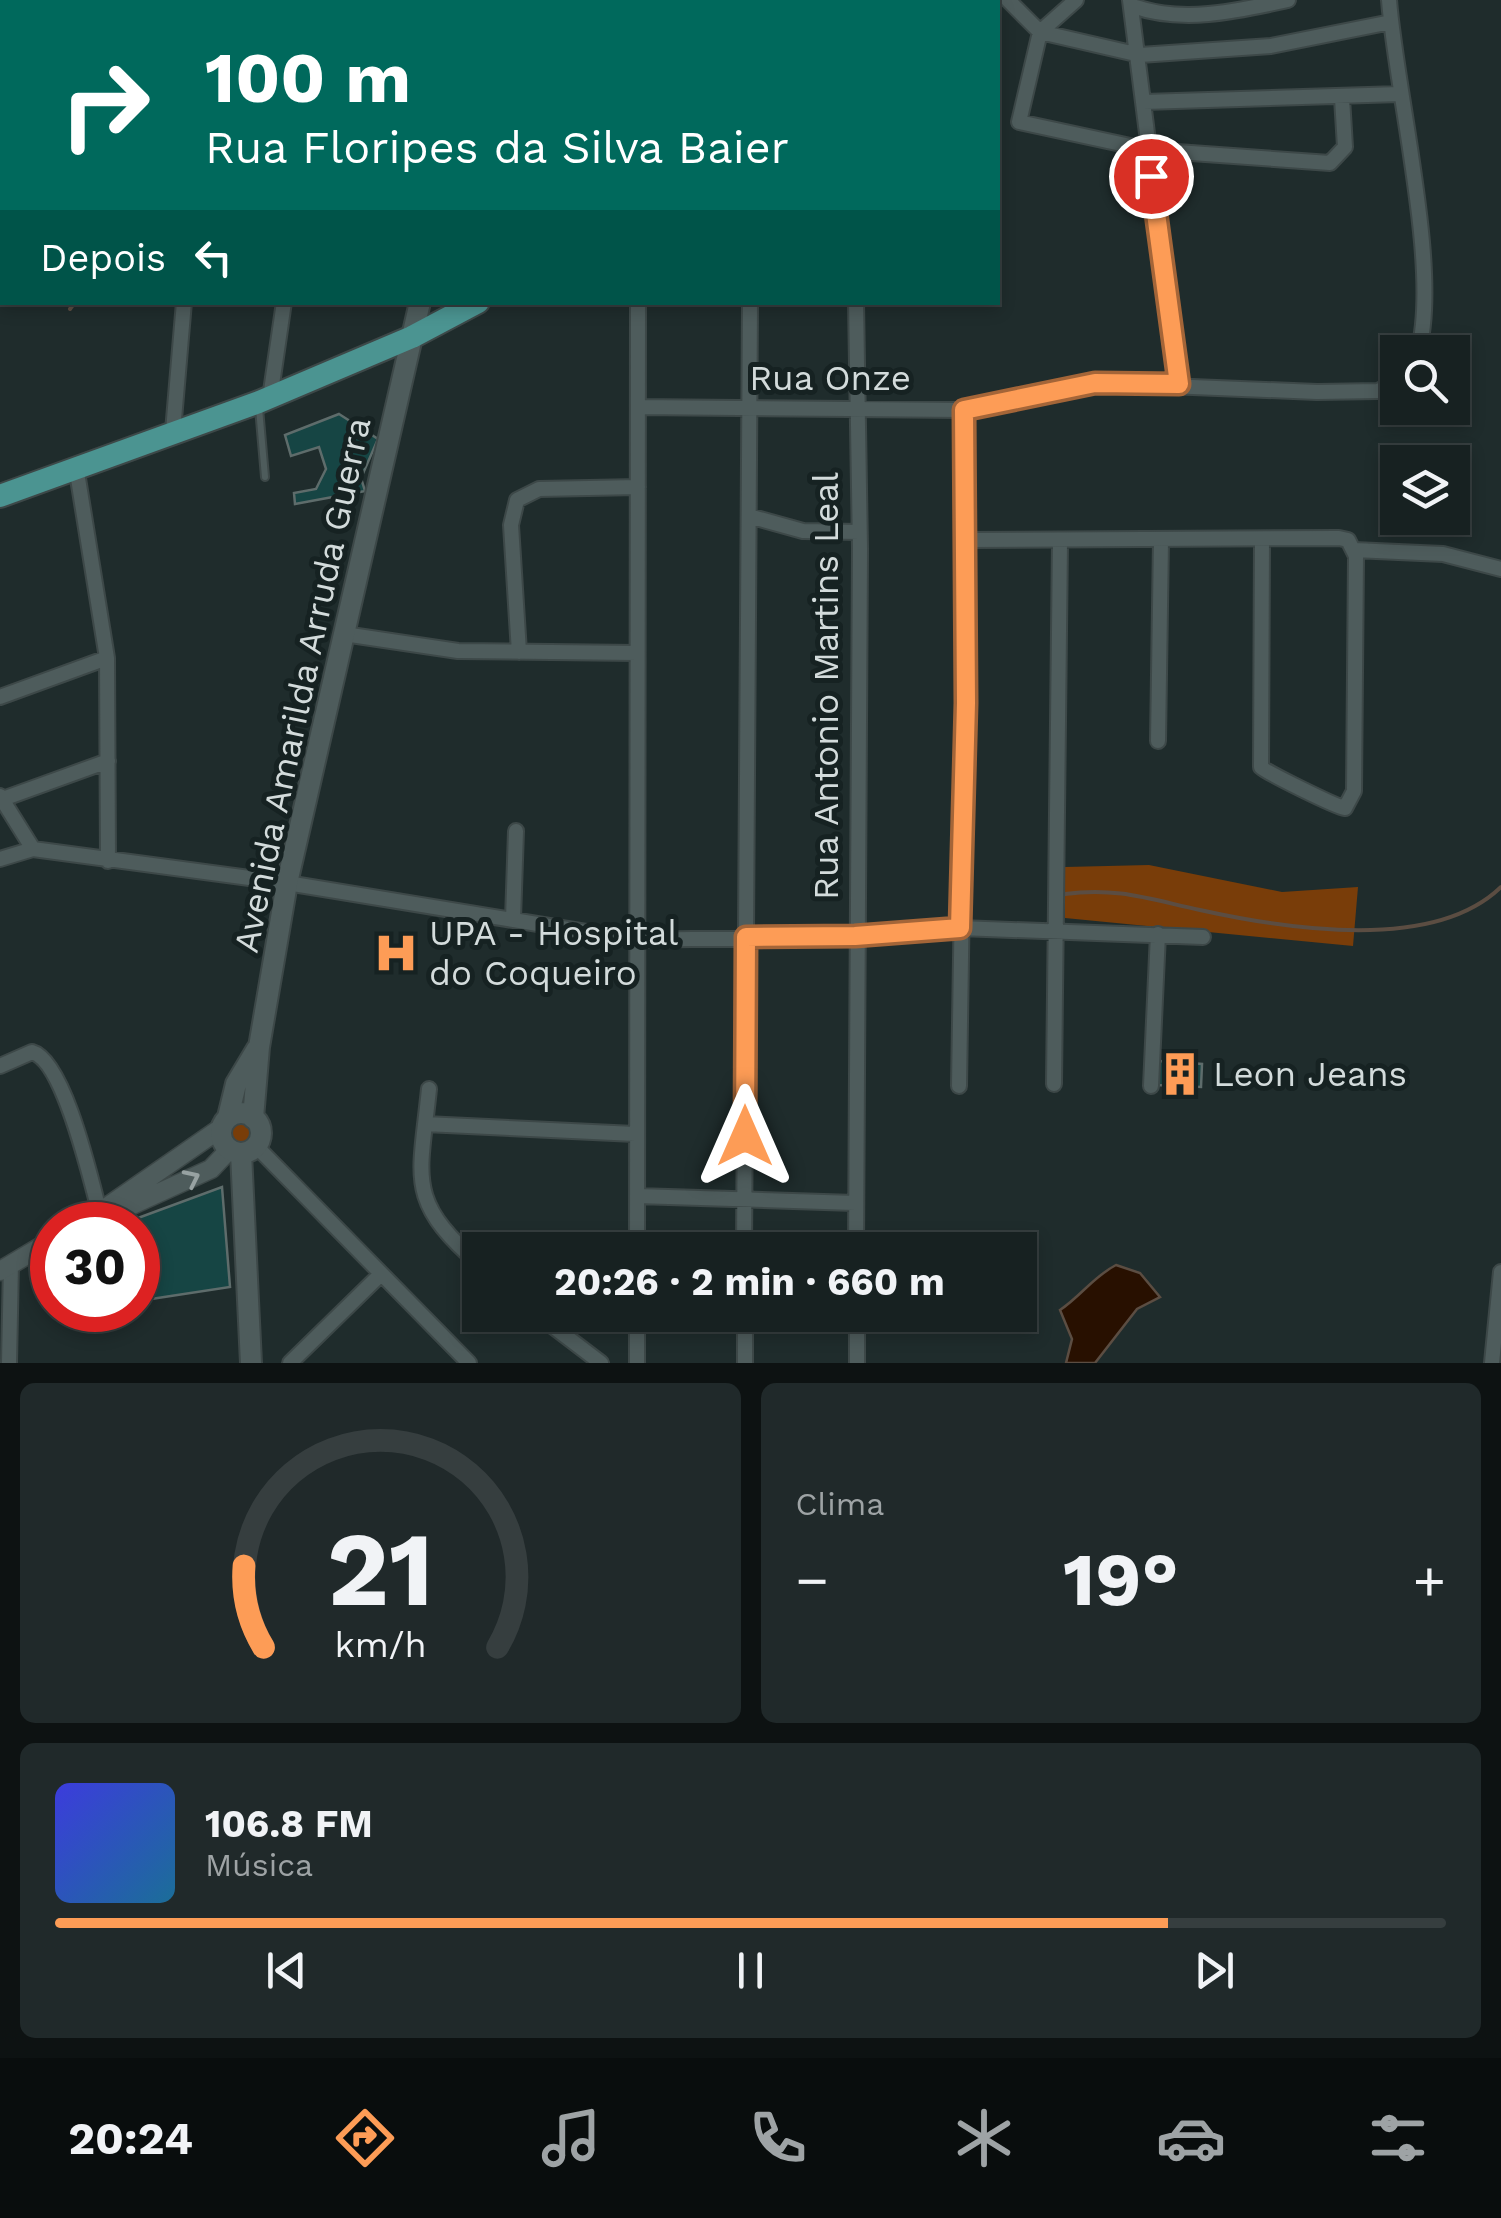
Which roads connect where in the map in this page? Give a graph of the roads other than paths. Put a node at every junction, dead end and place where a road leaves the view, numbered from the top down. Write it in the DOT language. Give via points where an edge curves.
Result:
graph roads {
  1 [pos="1008,0"];
  2 [pos="1076,0"];
  3 [pos="1288,0"];
  4 [pos="1389,0"];
  5 [pos="1131,3"];
  6 [pos="1391,22"];
  7 [pos="1040,32"];
  8 [pos="1140,55"];
  9 [pos="1400,94"];
  10 [pos="1342,98"];
  11 [pos="1144,102"];
  12 [pos="1149,150"];
  13 [pos="184,305"];
  14 [pos="283,305"];
  15 [pos="419,305"];
  16 [pos="472,305"];
  17 [pos="638,305"];
  18 [pos="750,305"];
  19 [pos="856,305"];
  20 [pos="1419,335"];
  21 [pos="412,337"];
  22 [pos="1179,384"];
  23 [pos="1380,390"];
  24 [pos="264,400"];
  25 [pos="638,407"];
  26 [pos="751,408"];
  27 [pos="855,408"];
  28 [pos="964,410"];
  29 [pos="174,431"];
  30 [pos="76,466"];
  31 [pos="264,476"];
  32 [pos="638,486"];
  33 [pos="0,496"];
  34 [pos="750,516"];
  35 [pos="859,532"];
  36 [pos="1262,539"];
  37 [pos="965,540"];
  38 [pos="1160,540"];
  39 [pos="1060,542"];
  40 [pos="1351,545"];
  41 [pos="1501,569"];
  42 [pos="344,634"];
  43 [pos="520,652"];
  44 [pos="637,653"];
  45 [pos="107,658"];
  46 [pos="0,696"];
  47 [pos="1158,742"];
  48 [pos="108,761"];
  49 [pos="1,798"];
  50 [pos="516,831"];
  51 [pos="33,850"];
  52 [pos="0,858"];
  53 [pos="108,861"];
  54 [pos="287,884"];
  55 [pos="513,919"];
  56 [pos="960,928"];
  57 [pos="1056,929"];
  58 [pos="1158,934"];
  59 [pos="855,936"];
  60 [pos="746,937"];
  61 [pos="1203,937"];
  62 [pos="635,940"];
  63 [pos="258,1047"];
  64 [pos="0,1066"];
  65 [pos="1054,1084"];
  66 [pos="958,1086"];
  67 [pos="1151,1086"];
  68 [pos="429,1089"];
  69 [pos="254,1118"];
  70 [pos="225,1123"];
  71 [pos="425,1124"];
  72 [pos="635,1134"];
  73 [pos="242,1150"];
  74 [pos="637,1196"];
  75 [pos="745,1199"];
  76 [pos="87,1202"];
  77 [pos="116,1202"];
  78 [pos="133,1202"];
  79 [pos="856,1203"];
  80 [pos="637,1232"];
  81 [pos="744,1232"];
  82 [pos="856,1232"];
  83 [pos="462,1249"];
  84 [pos="30,1253"];
  85 [pos="6,1268"];
  86 [pos="1501,1272"];
  87 [pos="381,1274"];
  88 [pos="561,1332"];
  89 [pos="637,1332"];
  90 [pos="745,1332"];
  91 [pos="857,1332"];
  92 [pos="254,1360"];
  93 [pos="9,1363"];
  94 [pos="290,1363"];
  95 [pos="469,1363"];
  96 [pos="602,1363"];
  97 [pos="637,1363"];
  98 [pos="745,1363"];
  99 [pos="857,1363"];
  100 [pos="1492,1363"];
  1 -- 7 [label="street"];
  2 -- 7 [label="street"];
  3 -- 5 [label="street" via="1180,16"];
  4 -- 6 [label="street"];
  5 -- 8 [label="street"];
  6 -- 8 [label="street" via="1271,46"];
  6 -- 9 [label="street"];
  7 -- 8 [label="street"];
  7 -- 12 [label="street" via="1019,122"];
  8 -- 11 [label="street"];
  9 -- 10 [label="street"];
  9 -- 20 [label="street" via="1419,239"];
  10 -- 11 [label="street"];
  10 -- 12 [label="street" via="1345,148 1330,163"];
  11 -- 12 [label="street"];
  12 -- 22 [label="street"];
  13 -- 29 [label="street"];
  14 -- 24 [label="street"];
  15 -- 21 [label="main road, Avenida Amarilda Arruda Guerra"];
  16 -- 21 [label="main road"];
  17 -- 25 [label="street"];
  18 -- 26 [label="street"];
  19 -- 27 [label="street, Rua Antonio Martins Leal"];
  21 -- 24 [label="main road"];
  21 -- 42 [label="main road, Avenida Amarilda Arruda Guerra"];
  22 -- 23 [label="street, Rua Onze"];
  22 -- 28 [label="street, Rua Onze" via="1095,383"];
  24 -- 29 [label="main road"];
  24 -- 31 [label="lane"];
  25 -- 26 [label="street, Rua Onze"];
  25 -- 32 [label="street"];
  26 -- 27 [label="street, Rua Onze"];
  26 -- 34 [label="street"];
  27 -- 28 [label="street, Rua Onze"];
  27 -- 35 [label="street, Rua Antonio Martins Leal"];
  28 -- 37 [label="street"];
  29 -- 30 [label="main road"];
  30 -- 33 [label="main road"];
  30 -- 45 [label="street"];
  32 -- 43 [label="street" via="539,489 516,500 511,525"];
  32 -- 44 [label="street"];
  34 -- 35 [label="street" via="803,531"];
  34 -- 60 [label="street"];
  35 -- 59 [label="street, Rua Antonio Martins Leal"];
  36 -- 38 [label="street"];
  36 -- 40 [label="street"];
  36 -- 40 [label="street" via="1260,758 1271,777 1344,808 1354,792 1357,691"];
  37 -- 39 [label="street"];
  37 -- 56 [label="street"];
  38 -- 39 [label="street"];
  38 -- 47 [label="street"];
  39 -- 57 [label="street"];
  40 -- 41 [label="street" via="1443,554"];
  42 -- 43 [label="street" via="430,649"];
  42 -- 54 [label="main road, Avenida Amarilda Arruda Guerra"];
  43 -- 44 [label="street"];
  44 -- 62 [label="street"];
  45 -- 46 [label="street"];
  45 -- 48 [label="street"];
  48 -- 49 [label="street"];
  48 -- 53 [label="street"];
  49 -- 51 [label="street"];
  50 -- 55 [label="street"];
  51 -- 52 [label="street"];
  51 -- 53 [label="street"];
  53 -- 54 [label="street"];
  54 -- 55 [label="street"];
  54 -- 63 [label="main road, Avenida Amarilda Arruda Guerra"];
  55 -- 62 [label="street"];
  56 -- 57 [label="street"];
  56 -- 59 [label="street"];
  56 -- 66 [label="street"];
  57 -- 58 [label="street"];
  57 -- 65 [label="street"];
  58 -- 61 [label="street"];
  58 -- 67 [label="street"];
  59 -- 60 [label="street"];
  59 -- 79 [label="street, Rua Antonio Martins Leal"];
  60 -- 62 [label="street"];
  60 -- 75 [label="street"];
  62 -- 72 [label="street"];
  63 -- 69 [label="main road"];
  63 -- 70 [label="main road" via="236,1084"];
  64 -- 76 [label="street" via="32,1052 46,1060 68,1109"];
  68 -- 71 [label="street"];
  69 -- 70 [label="main road" via="241,1113"];
  69 -- 73 [label="main road" via="261,1135"];
  70 -- 73 [label="main road" via="222,1140"];
  70 -- 77 [label="street"];
  71 -- 72 [label="street"];
  71 -- 83 [label="street" via="423,1199"];
  72 -- 74 [label="street"];
  78 -- 73 [label="street, one-way"];
  73 -- 87 [label="street"];
  73 -- 92 [label="main road"];
  74 -- 75 [label="street"];
  74 -- 80 [label="street"];
  75 -- 79 [label="street"];
  75 -- 81 [label="street"];
  79 -- 82 [label="street, Rua Antonio Martins Leal"];
  84 -- 85 [label="street"];
  85 -- 93 [label="street"];
  86 -- 100 [label="street"];
  87 -- 94 [label="street"];
  87 -- 95 [label="street"];
  88 -- 96 [label="street"];
  89 -- 97 [label="street"];
  90 -- 98 [label="street"];
  91 -- 99 [label="street"];
}
